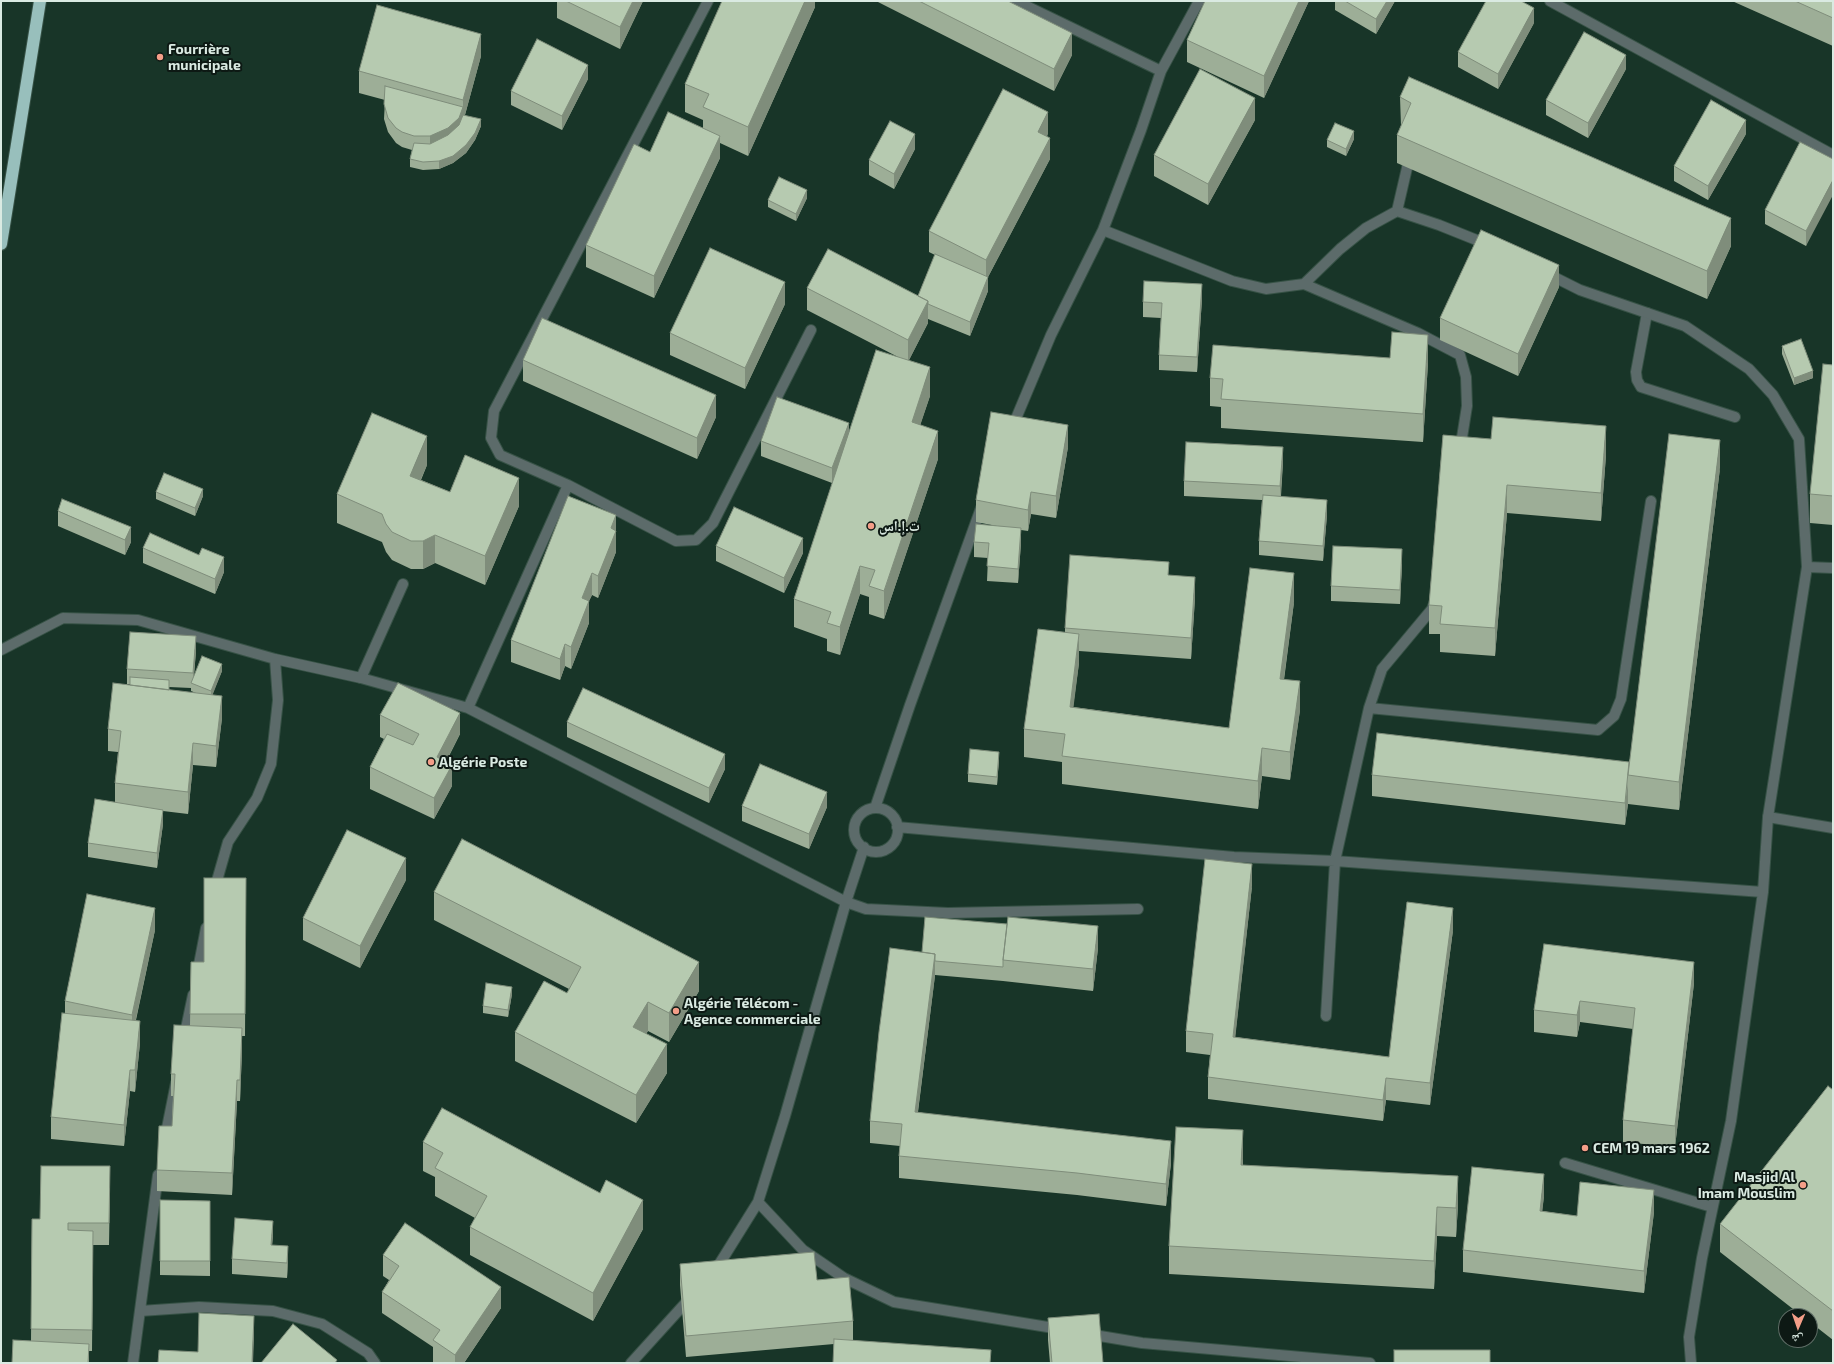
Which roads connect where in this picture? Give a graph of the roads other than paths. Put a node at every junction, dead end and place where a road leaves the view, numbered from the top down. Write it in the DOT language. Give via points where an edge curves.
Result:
graph roads {
  1 [pos="40,1"];
  2 [pos="708,1"];
  3 [pos="1016,1"];
  4 [pos="1199,1"];
  5 [pos="1550,1"];
  6 [pos="1161,71"];
  7 [pos="1412,142"];
  8 [pos="1833,155"];
  9 [pos="1397,211"];
  10 [pos="1103,230"];
  11 [pos="1,244"];
  12 [pos="1496,248"];
  13 [pos="1538,269"];
  14 [pos="1304,284"];
  15 [pos="1647,313"];
  16 [pos="811,330"];
  17 [pos="1735,417"];
  18 [pos="1009,434"];
  19 [pos="1458,460"];
  20 [pos="568,485"];
  21 [pos="984,500"];
  22 [pos="1651,501"];
  23 [pos="1807,567"];
  24 [pos="1833,568"];
  25 [pos="403,584"];
  26 [pos="1437,594"];
  27 [pos="1,650"];
  28 [pos="275,659"];
  29 [pos="361,678"];
  30 [pos="468,708"];
  31 [pos="1369,708"];
  32 [pos="876,808"];
  33 [pos="1768,817"];
  34 [pos="898,827"];
  35 [pos="1833,828"];
  36 [pos="864,847"];
  37 [pos="1335,862"];
  38 [pos="1763,892"];
  39 [pos="846,902"];
  40 [pos="211,904"];
  41 [pos="1138,909"];
  42 [pos="208,920"];
  43 [pos="1326,1016"];
  44 [pos="183,1046"];
  45 [pos="178,1069"];
  46 [pos="163,1148"];
  47 [pos="160,1163"];
  48 [pos="1565,1163"];
  49 [pos="758,1202"];
  50 [pos="1712,1207"];
  51 [pos="709,1278"];
  52 [pos="698,1289"];
  53 [pos="140,1311"];
  54 [pos="133,1363"];
  55 [pos="375,1363"];
  56 [pos="631,1363"];
  57 [pos="1370,1363"];
  58 [pos="1691,1363"];
  1 -- 11 [label="highway"];
  2 -- 20 [label="street" via="494,411 491,438 500,455"];
  3 -- 6 [label="street"];
  4 -- 6 [label="street"];
  5 -- 8 [label="street"];
  6 -- 10 [label="street"];
  7 -- 9 [label="street"];
  9 -- 12 [label="street"];
  9 -- 14 [label="street" via="1366,228"];
  10 -- 14 [label="street" via="1232,281 1266,289"];
  10 -- 18 [label="street" via="1051,335"];
  13 -- 15 [label="street" via="1580,290"];
  14 -- 19 [label="street" via="1424,336 1460,355 1466,376 1467,406"];
  15 -- 17 [label="street" via="1636,372 1641,386"];
  15 -- 23 [label="street" via="1684,326 1749,369 1773,394 1799,439"];
  16 -- 20 [label="street" via="713,523 696,540 676,541"];
  20 -- 30 [label="street"];
  21 -- 32 [label="street"];
  22 -- 31 [label="street" via="1621,699 1614,716 1598,730"];
  23 -- 24 [label="street"];
  23 -- 33 [label="street"];
  25 -- 29 [label="street"];
  26 -- 31 [label="street" via="1432,609 1382,669"];
  27 -- 28 [label="street" via="63,618 138,620"];
  28 -- 29 [label="street"];
  28 -- 40 [label="street" via="278,700 271,764 257,798 228,842"];
  29 -- 30 [label="street"];
  30 -- 39 [label="street"];
  31 -- 37 [label="street"];
  32 -- 34 [label="street" via="892,815"];
  32 -- 36 [label="street" via="863,812 855,823 855,837"];
  33 -- 35 [label="street"];
  33 -- 38 [label="street"];
  34 -- 36 [label="street" via="895,840 884,850 870,851"];
  34 -- 37 [label="street" via="1234,858"];
  36 -- 39 [label="street"];
  37 -- 38 [label="street"];
  37 -- 43 [label="street"];
  38 -- 50 [label="street" via="1731,1120"];
  39 -- 41 [label="street" via="866,909 948,912"];
  39 -- 49 [label="street"];
  42 -- 44 [label="street"];
  45 -- 46 [label="street"];
  47 -- 53 [label="street"];
  48 -- 50 [label="street"];
  49 -- 51 [label="street"];
  49 -- 57 [label="street" via="803,1250 844,1278 894,1302 1142,1343"];
  50 -- 58 [label="street" via="1689,1337"];
  52 -- 56 [label="street"];
  53 -- 54 [label="street"];
  53 -- 55 [label="street" via="199,1307 272,1311 322,1324 368,1353"];
}
